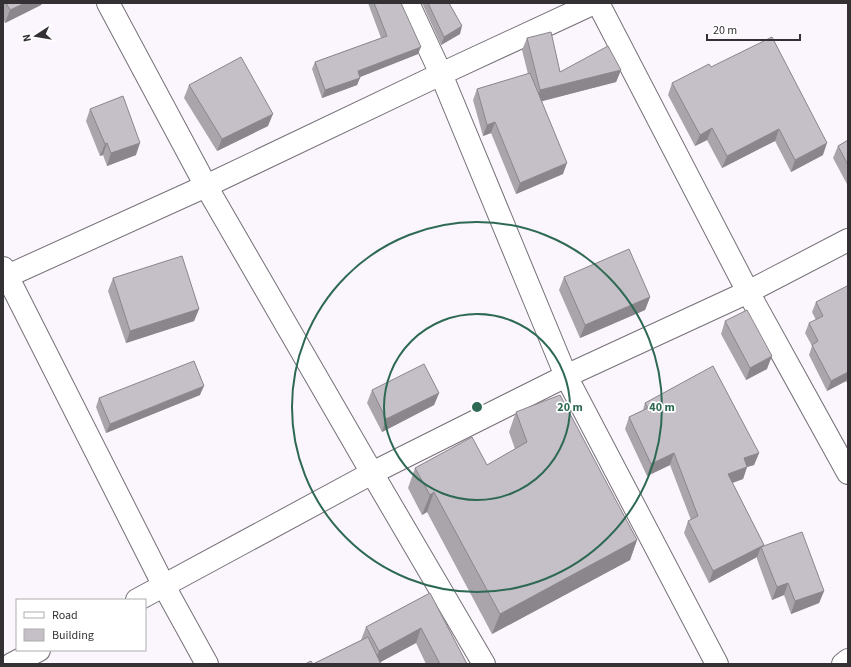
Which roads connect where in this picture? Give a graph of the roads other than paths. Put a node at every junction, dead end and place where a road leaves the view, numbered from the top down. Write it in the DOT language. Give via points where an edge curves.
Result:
graph roads {
  1 [pos="108,3"];
  2 [pos="408,3"];
  3 [pos="594,3"];
  4 [pos="598,3"];
  5 [pos="441,74"];
  6 [pos="206,186"];
  7 [pos="848,240"];
  8 [pos="4,274"];
  9 [pos="748,292"];
  10 [pos="566,376"];
  11 [pos="372,473"];
  12 [pos="848,473"];
  13 [pos="164,586"];
  14 [pos="139,599"];
  15 [pos="38,651"];
  16 [pos="848,660"];
  17 [pos="12,664"];
  18 [pos="207,664"];
  19 [pos="484,664"];
  20 [pos="717,664"];
  21 [pos="843,664"];
  1 -- 6 [label="street"];
  2 -- 5 [label="street"];
  3 -- 5 [label="street"];
  4 -- 9 [label="street"];
  5 -- 6 [label="street"];
  5 -- 10 [label="street"];
  6 -- 8 [label="street"];
  6 -- 11 [label="street"];
  7 -- 9 [label="street"];
  8 -- 13 [label="street"];
  9 -- 10 [label="street"];
  9 -- 12 [label="street"];
  10 -- 11 [label="street"];
  10 -- 20 [label="street"];
  11 -- 13 [label="street"];
  11 -- 19 [label="street"];
  13 -- 14 [label="street"];
  13 -- 18 [label="street"];
  15 -- 17 [label="street"];
  16 -- 21 [label="street"];
}
